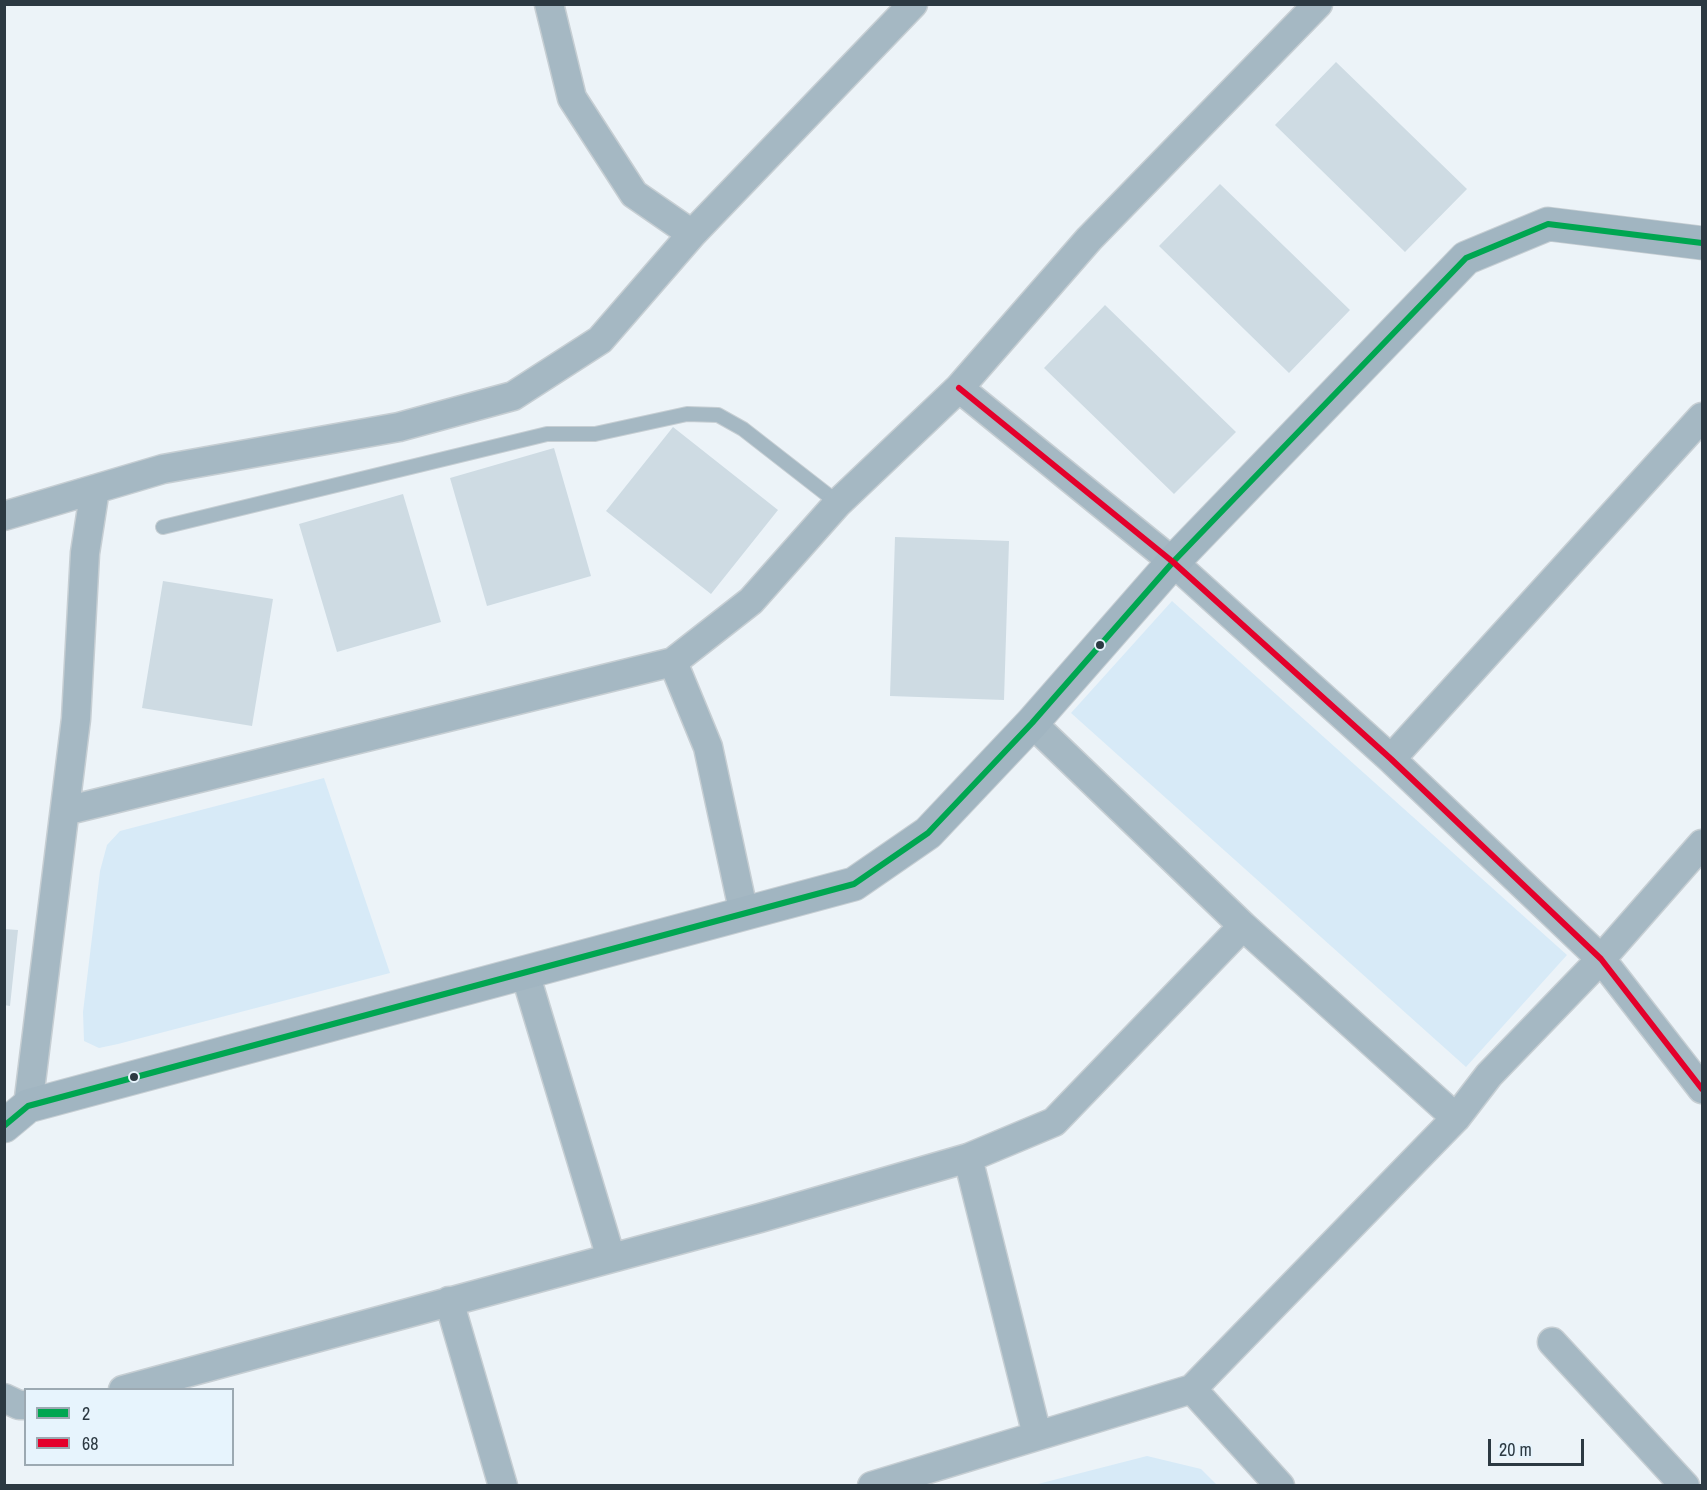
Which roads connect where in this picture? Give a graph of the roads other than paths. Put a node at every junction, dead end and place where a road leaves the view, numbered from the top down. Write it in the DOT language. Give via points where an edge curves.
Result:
graph roads {
  1 [pos="549,4"];
  2 [pos="913,4"];
  3 [pos="1318,4"];
  4 [pos="692,234"];
  5 [pos="1702,243"];
  6 [pos="959,388"];
  7 [pos="1702,417"];
  8 [pos="95,489"];
  9 [pos="838,503"];
  10 [pos="4,516"];
  11 [pos="163,527"];
  12 [pos="1173,562"];
  13 [pos="674,662"];
  14 [pos="1032,723"];
  15 [pos="1391,759"];
  16 [pos="64,811"];
  17 [pos="1702,844"];
  18 [pos="744,914"];
  19 [pos="1243,926"];
  20 [pos="1601,959"];
  21 [pos="525,973"];
  22 [pos="1702,1089"];
  23 [pos="16,1116"];
  24 [pos="1456,1118"];
  25 [pos="968,1158"];
  26 [pos="611,1258"];
  27 [pos="449,1301"];
  28 [pos="1552,1342"];
  29 [pos="127,1388"];
  30 [pos="1192,1389"];
  31 [pos="4,1398"];
  32 [pos="24,1405"];
  33 [pos="1037,1435"];
  34 [pos="933,1477"];
  35 [pos="503,1485"];
  36 [pos="872,1485"];
  37 [pos="1280,1485"];
  38 [pos="1685,1485"];
  1 -- 4 [label="street" via="572,98 634,194"];
  2 -- 4 [label="street"];
  3 -- 6 [label="street" via="1089,239"];
  4 -- 8 [label="street" via="600,340 513,396 399,427 163,469"];
  5 -- 12 [label="street" via="1548,224 1466,258"];
  6 -- 9 [label="street"];
  6 -- 12 [label="street"];
  7 -- 15 [label="street"];
  8 -- 10 [label="street"];
  8 -- 16 [label="street" via="85,553 76,719"];
  9 -- 11 [label="lane" via="731,420 704,413 595,434 547,434"];
  9 -- 13 [label="street" via="751,601"];
  12 -- 14 [label="street"];
  12 -- 15 [label="street"];
  13 -- 16 [label="street"];
  13 -- 18 [label="street" via="708,747"];
  14 -- 18 [label="street" via="928,833 854,884"];
  14 -- 19 [label="street"];
  15 -- 20 [label="street"];
  16 -- 23 [label="street"];
  17 -- 20 [label="street"];
  18 -- 21 [label="street"];
  19 -- 24 [label="street"];
  19 -- 25 [label="street" via="1054,1122"];
  20 -- 22 [label="street"];
  20 -- 24 [label="street" via="1489,1075"];
  21 -- 23 [label="street"];
  21 -- 26 [label="street"];
  24 -- 30 [label="street"];
  25 -- 26 [label="street"];
  25 -- 33 [label="street"];
  26 -- 27 [label="street"];
  27 -- 29 [label="street"];
  27 -- 35 [label="street"];
  28 -- 38 [label="street"];
  30 -- 33 [label="street"];
  30 -- 37 [label="street"];
  31 -- 32 [label="street"];
  33 -- 34 [label="street"];
  34 -- 36 [label="street"];
}
